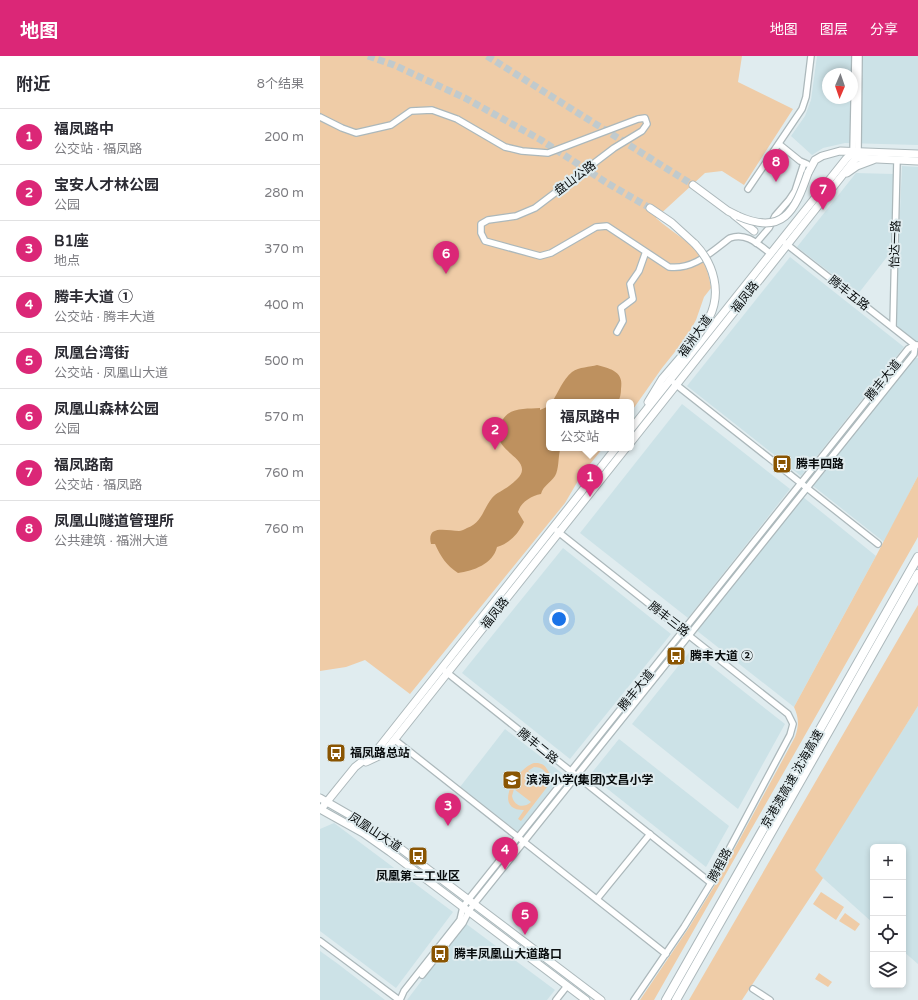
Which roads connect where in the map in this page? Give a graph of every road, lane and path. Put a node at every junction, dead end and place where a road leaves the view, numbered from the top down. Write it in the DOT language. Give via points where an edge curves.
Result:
graph roads {
  1 [pos="811,56"];
  2 [pos="855,56"];
  3 [pos="860,56"];
  4 [pos="320,117"];
  5 [pos="779,144"];
  6 [pos="855,154"];
  7 [pos="918,154"];
  8 [pos="880,159"];
  9 [pos="897,160"];
  10 [pos="918,161"];
  11 [pos="808,168"];
  12 [pos="840,178"];
  13 [pos="693,185"];
  14 [pos="748,190"];
  15 [pos="650,208"];
  16 [pos="728,211"];
  17 [pos="754,231"];
  18 [pos="784,242"];
  19 [pos="756,243"];
  20 [pos="770,253"];
  21 [pos="645,254"];
  22 [pos="892,327"];
  23 [pos="617,332"];
  24 [pos="917,345"];
  25 [pos="673,383"];
  26 [pos="646,411"];
  27 [pos="634,425"];
  28 [pos="634,438"];
  29 [pos="614,451"];
  30 [pos="623,451"];
  31 [pos="602,473"];
  32 [pos="801,483"];
  33 [pos="807,488"];
  34 [pos="556,530"];
  35 [pos="878,544"];
  36 [pos="918,557"];
  37 [pos="918,574"];
  38 [pos="683,631"];
  39 [pos="689,635"];
  40 [pos="444,671"];
  41 [pos="793,724"];
  42 [pos="395,740"];
  43 [pos="355,767"];
  44 [pos="571,771"];
  45 [pos="577,776"];
  46 [pos="320,798"];
  47 [pos="327,802"];
  48 [pos="321,809"];
  49 [pos="650,834"];
  50 [pos="518,837"];
  51 [pos="524,842"];
  52 [pos="711,883"];
  53 [pos="597,899"];
  54 [pos="471,902"];
  55 [pos="466,909"];
  56 [pos="320,941"];
  57 [pos="666,954"];
  58 [pos="567,986"];
  59 [pos="753,989"];
  60 [pos="399,1000"];
  61 [pos="556,1000"];
  62 [pos="586,1000"];
  63 [pos="601,1000"];
  64 [pos="634,1000"];
  65 [pos="666,1000"];
  66 [pos="676,1000"];
  67 [pos="770,1000"];
  1 -- 5 [label="street" via="802,109"];
  2 -- 6 [label="street"];
  3 -- 6 [label="street"];
  4 -- 19 [label="street, 盘山公路" via="356,133 391,125 411,111 432,110 457,120 505,148 548,153 638,118 645,118 647,124 642,130 535,208 516,216 488,220 481,224 481,233 485,241 540,256 551,253 596,227 607,226 669,267 678,268 697,262 733,237 745,236"];
  5 -- 11 [label="street"];
  5 -- 14 [label="street"];
  6 -- 7 [label="main road"];
  6 -- 8 [label="main road"];
  6 -- 11 [label="main road" via="840,151 822,156"];
  6 -- 12 [label="main road, 福凤路"];
  6 -- 18 [label="main road, 福凤路" via="846,159"];
  8 -- 9 [label="main road"];
  8 -- 12 [label="main road" via="857,166"];
  9 -- 10 [label="main road"];
  9 -- 22 [label="street, 怡达一路"];
  11 -- 16 [label="main road, bridge" via="796,205 783,218 774,222 759,223"];
  11 -- 19 [label="street" via="789,200"];
  12 -- 18 [label="main road, 福凤路"];
  13 -- 16 [label="main road"];
  15 -- 26 [label="main road, 福洲大道, bridge" via="696,244 710,265 716,296 710,318 662,379"];
  16 -- 17 [label="main road"];
  18 -- 20 [label="main road, 福凤路"];
  18 -- 22 [label="street, 腾丰五路"];
  18 -- 25 [label="main road, 福凤路"];
  19 -- 20 [label="street, 盘山公路"];
  20 -- 25 [label="main road, 福凤路"];
  21 -- 23 [label="street" via="639,271 630,284 633,299 621,308 623,322"];
  22 -- 24 [label="street, 腾丰五路"];
  24 -- 32 [label="street, 腾丰大道" via="908,349"];
  24 -- 33 [label="street, 腾丰大道" via="914,354"];
  25 -- 26 [label="main road, 福凤路"];
  25 -- 28 [label="main road, 福凤路"];
  25 -- 32 [label="street"];
  26 -- 27 [label="main road, 福凤路"];
  29 -- 31 [label="main road, 福凤路"];
  30 -- 31 [label="main road, 福凤路"];
  31 -- 34 [label="main road, 福凤路"];
  32 -- 33 [label="street"];
  32 -- 38 [label="street, 腾丰大道"];
  33 -- 35 [label="street"];
  33 -- 39 [label="street, 腾丰大道"];
  34 -- 38 [label="street, 腾丰三路"];
  34 -- 40 [label="main road, 福凤路"];
  36 -- 65 [label="highway, 京港澳高速 沈海高速"];
  37 -- 66 [label="highway, 京港澳高速 沈海高速"];
  38 -- 39 [label="street, 腾丰三路"];
  38 -- 44 [label="street, 腾丰大道"];
  39 -- 41 [label="street, 腾丰三路" via="788,714"];
  39 -- 45 [label="street, 腾丰大道"];
  40 -- 42 [label="main road, 福凤路"];
  40 -- 43 [label="main road, 福凤路" via="377,750"];
  40 -- 44 [label="street, 腾丰二路"];
  41 -- 52 [label="street, 腾程路" via="790,735"];
  42 -- 43 [label="main road, 福凤路" via="383,754"];
  42 -- 50 [label="street"];
  43 -- 47 [label="main road, 福凤路"];
  44 -- 45 [label="street, 腾丰二路"];
  44 -- 50 [label="street, 腾丰大道"];
  45 -- 49 [label="street, 腾丰二路"];
  45 -- 51 [label="street, 腾丰大道"];
  46 -- 47 [label="main road, 凤凰山大道"];
  47 -- 48 [label="main road, 福凤路"];
  47 -- 54 [label="main road, 凤凰山大道" via="396,845"];
  48 -- 55 [label="main road, 凤凰山大道" via="386,849"];
  49 -- 52 [label="street, 腾丰二路"];
  49 -- 53 [label="street"];
  50 -- 51 [label="street"];
  50 -- 54 [label="street, 腾丰大道"];
  51 -- 53 [label="street"];
  51 -- 54 [label="street, 腾丰大道"];
  52 -- 57 [label="street, 腾程路"];
  53 -- 57 [label="street"];
  54 -- 55 [label="street, 腾丰大道"];
  54 -- 63 [label="main road, 凤凰山大道"];
  55 -- 58 [label="main road, 凤凰山大道"];
  55 -- 60 [label="street, 腾丰大道"];
  56 -- 60 [label="street"];
  57 -- 64 [label="street, 腾程路"];
  58 -- 61 [label="street"];
  58 -- 62 [label="main road, 凤凰山大道"];
  59 -- 67 [label="street"];
}
